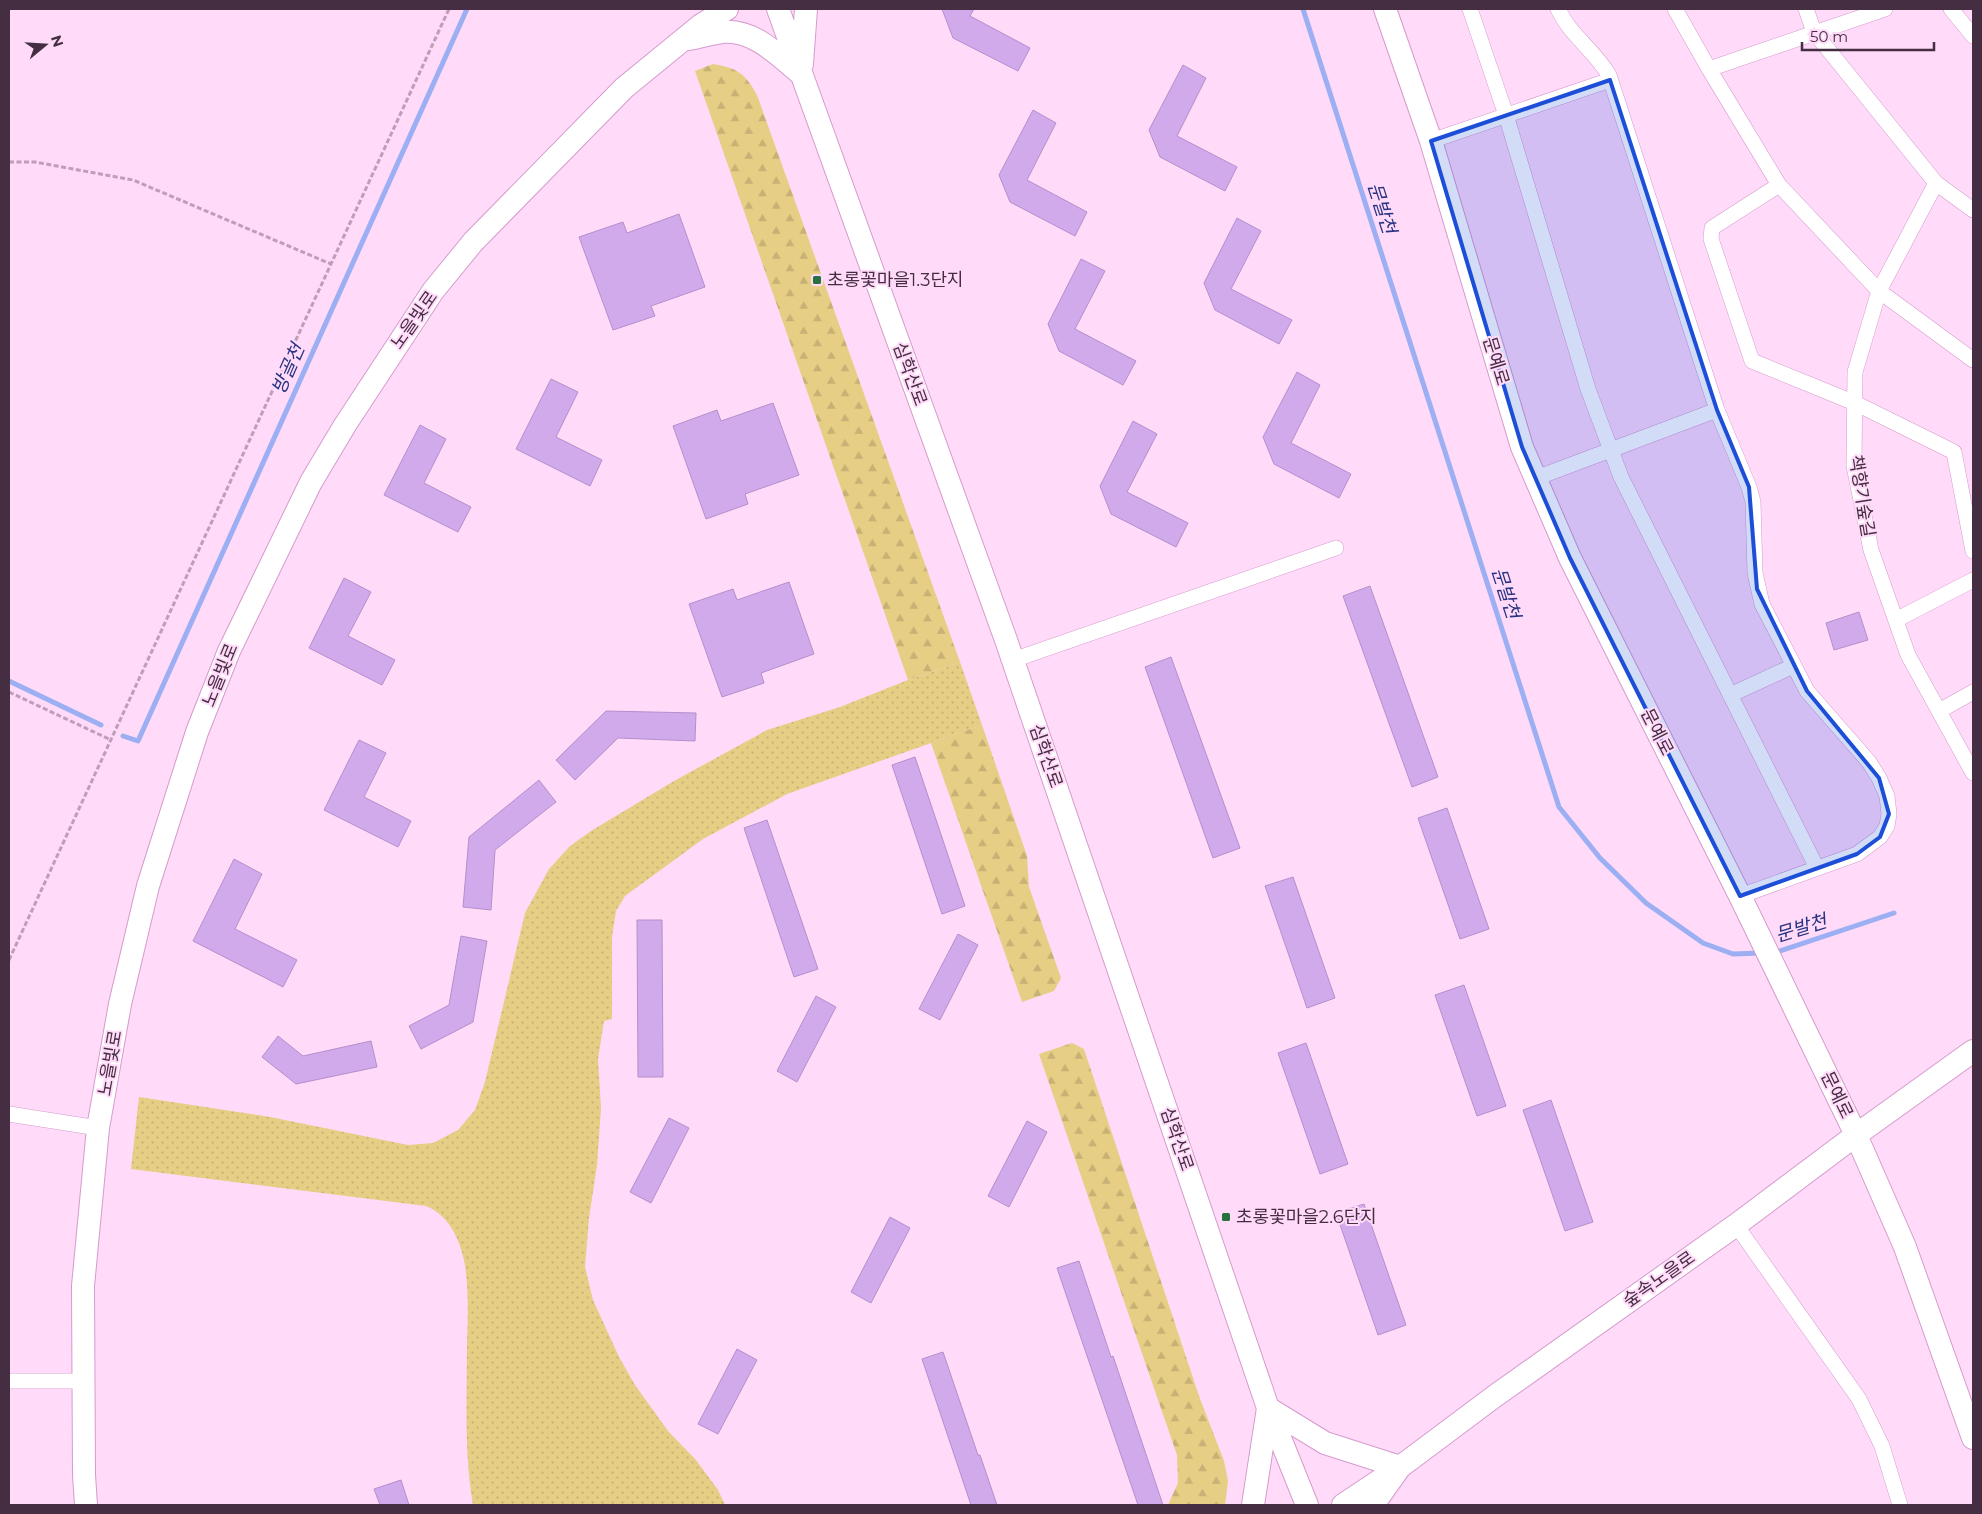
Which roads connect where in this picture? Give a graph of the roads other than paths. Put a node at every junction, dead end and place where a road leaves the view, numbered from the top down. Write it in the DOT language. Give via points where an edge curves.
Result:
graph roads {
  1 [pos="704,9"];
  2 [pos="727,9"];
  3 [pos="778,9"];
  4 [pos="806,9"];
  5 [pos="1385,9"];
  6 [pos="1470,9"];
  7 [pos="1558,9"];
  8 [pos="1675,9"];
  9 [pos="1806,9"];
  10 [pos="1885,9"];
  11 [pos="1951,9"];
  12 [pos="1814,32"];
  13 [pos="1973,36"];
  14 [pos="683,40"];
  15 [pos="1709,69"];
  16 [pos="801,74"];
  17 [pos="1610,80"];
  18 [pos="1506,116"];
  19 [pos="1431,141"];
  20 [pos="1936,183"];
  21 [pos="1779,185"];
  22 [pos="1973,210"];
  23 [pos="1879,291"];
  24 [pos="1973,360"];
  25 [pos="1855,403"];
  26 [pos="1717,410"];
  27 [pos="1611,451"];
  28 [pos="1536,478"];
  29 [pos="1336,548"];
  30 [pos="1973,551"];
  31 [pos="1973,580"];
  32 [pos="1896,620"];
  33 [pos="1013,660"];
  34 [pos="1793,666"];
  35 [pos="1973,692"];
  36 [pos="1730,696"];
  37 [pos="1939,712"];
  38 [pos="1973,773"];
  39 [pos="1817,868"];
  40 [pos="1740,896"];
  41 [pos="1973,1051"];
  42 [pos="9,1114"];
  43 [pos="98,1128"];
  44 [pos="1856,1134"];
  45 [pos="1736,1225"];
  46 [pos="9,1381"];
  47 [pos="83,1381"];
  48 [pos="1268,1408"];
  49 [pos="1973,1438"];
  50 [pos="1400,1467"];
  51 [pos="86,1505"];
  52 [pos="1253,1505"];
  53 [pos="1307,1505"];
  54 [pos="1342,1505"];
  55 [pos="1373,1505"];
  56 [pos="1900,1505"];
  1 -- 14 [label="street"];
  2 -- 14 [label="street, 노을빛로"];
  3 -- 16 [label="street, 심학산로"];
  4 -- 16 [label="street"];
  5 -- 19 [label="street, 문예로"];
  6 -- 18 [label="street"];
  7 -- 17 [label="street" via="1572,33 1600,59"];
  8 -- 15 [label="street"];
  9 -- 12 [label="street"];
  10 -- 12 [label="street"];
  11 -- 13 [label="street"];
  12 -- 15 [label="street"];
  12 -- 20 [label="street"];
  14 -- 16 [label="street" via="725,32 747,35 766,45"];
  14 -- 43 [label="street, 노을빛로" via="624,88 474,242 433,291 345,424 311,482 229,650 197,732 148,886 120,1004"];
  15 -- 21 [label="street"];
  16 -- 33 [label="street, 심학산로"];
  17 -- 18 [label="street"];
  17 -- 26 [label="street"];
  18 -- 19 [label="street"];
  18 -- 27 [label="street" via="1588,389"];
  19 -- 28 [label="street, 문예로" via="1522,446"];
  20 -- 22 [label="street"];
  20 -- 23 [label="street, 책향기숲길"];
  21 -- 23 [label="street"];
  21 -- 25 [label="street" via="1712,228 1711,239 1752,361"];
  23 -- 24 [label="street"];
  23 -- 25 [label="street, 책향기숲길" via="1855,372"];
  25 -- 30 [label="street" via="1954,452"];
  25 -- 32 [label="street, 책향기숲길" via="1854,466 1871,550"];
  26 -- 27 [label="street"];
  26 -- 34 [label="street" via="1753,502 1757,589"];
  27 -- 28 [label="street"];
  27 -- 36 [label="street" via="1639,516"];
  28 -- 40 [label="street, 문예로" via="1570,558"];
  29 -- 33 [label="street"];
  31 -- 32 [label="street"];
  32 -- 37 [label="street, 책향기숲길" via="1908,655"];
  33 -- 48 [label="street, 심학산로"];
  34 -- 36 [label="street"];
  34 -- 39 [label="street" via="1807,690 1869,762 1886,796 1889,814 1887,826 1870,845 1857,854"];
  35 -- 37 [label="street"];
  36 -- 39 [label="street"];
  37 -- 38 [label="street, 책향기숲길"];
  39 -- 40 [label="street"];
  40 -- 44 [label="street, 문예로"];
  41 -- 44 [label="street, 숲속노을로"];
  42 -- 43 [label="street"];
  43 -- 47 [label="street, 노을빛로" via="83,1286"];
  44 -- 45 [label="street, 숲속노을로"];
  44 -- 49 [label="street, 문예로" via="1906,1247"];
  45 -- 50 [label="street, 숲속노을로"];
  45 -- 56 [label="street" via="1859,1399 1882,1446"];
  46 -- 47 [label="street"];
  47 -- 51 [label="street, 노을빛로"];
  48 -- 50 [label="street" via="1325,1443"];
  48 -- 52 [label="street"];
  48 -- 53 [label="street, 심학산로"];
  50 -- 54 [label="street, 숲속노을로"];
  50 -- 55 [label="street"];
}
